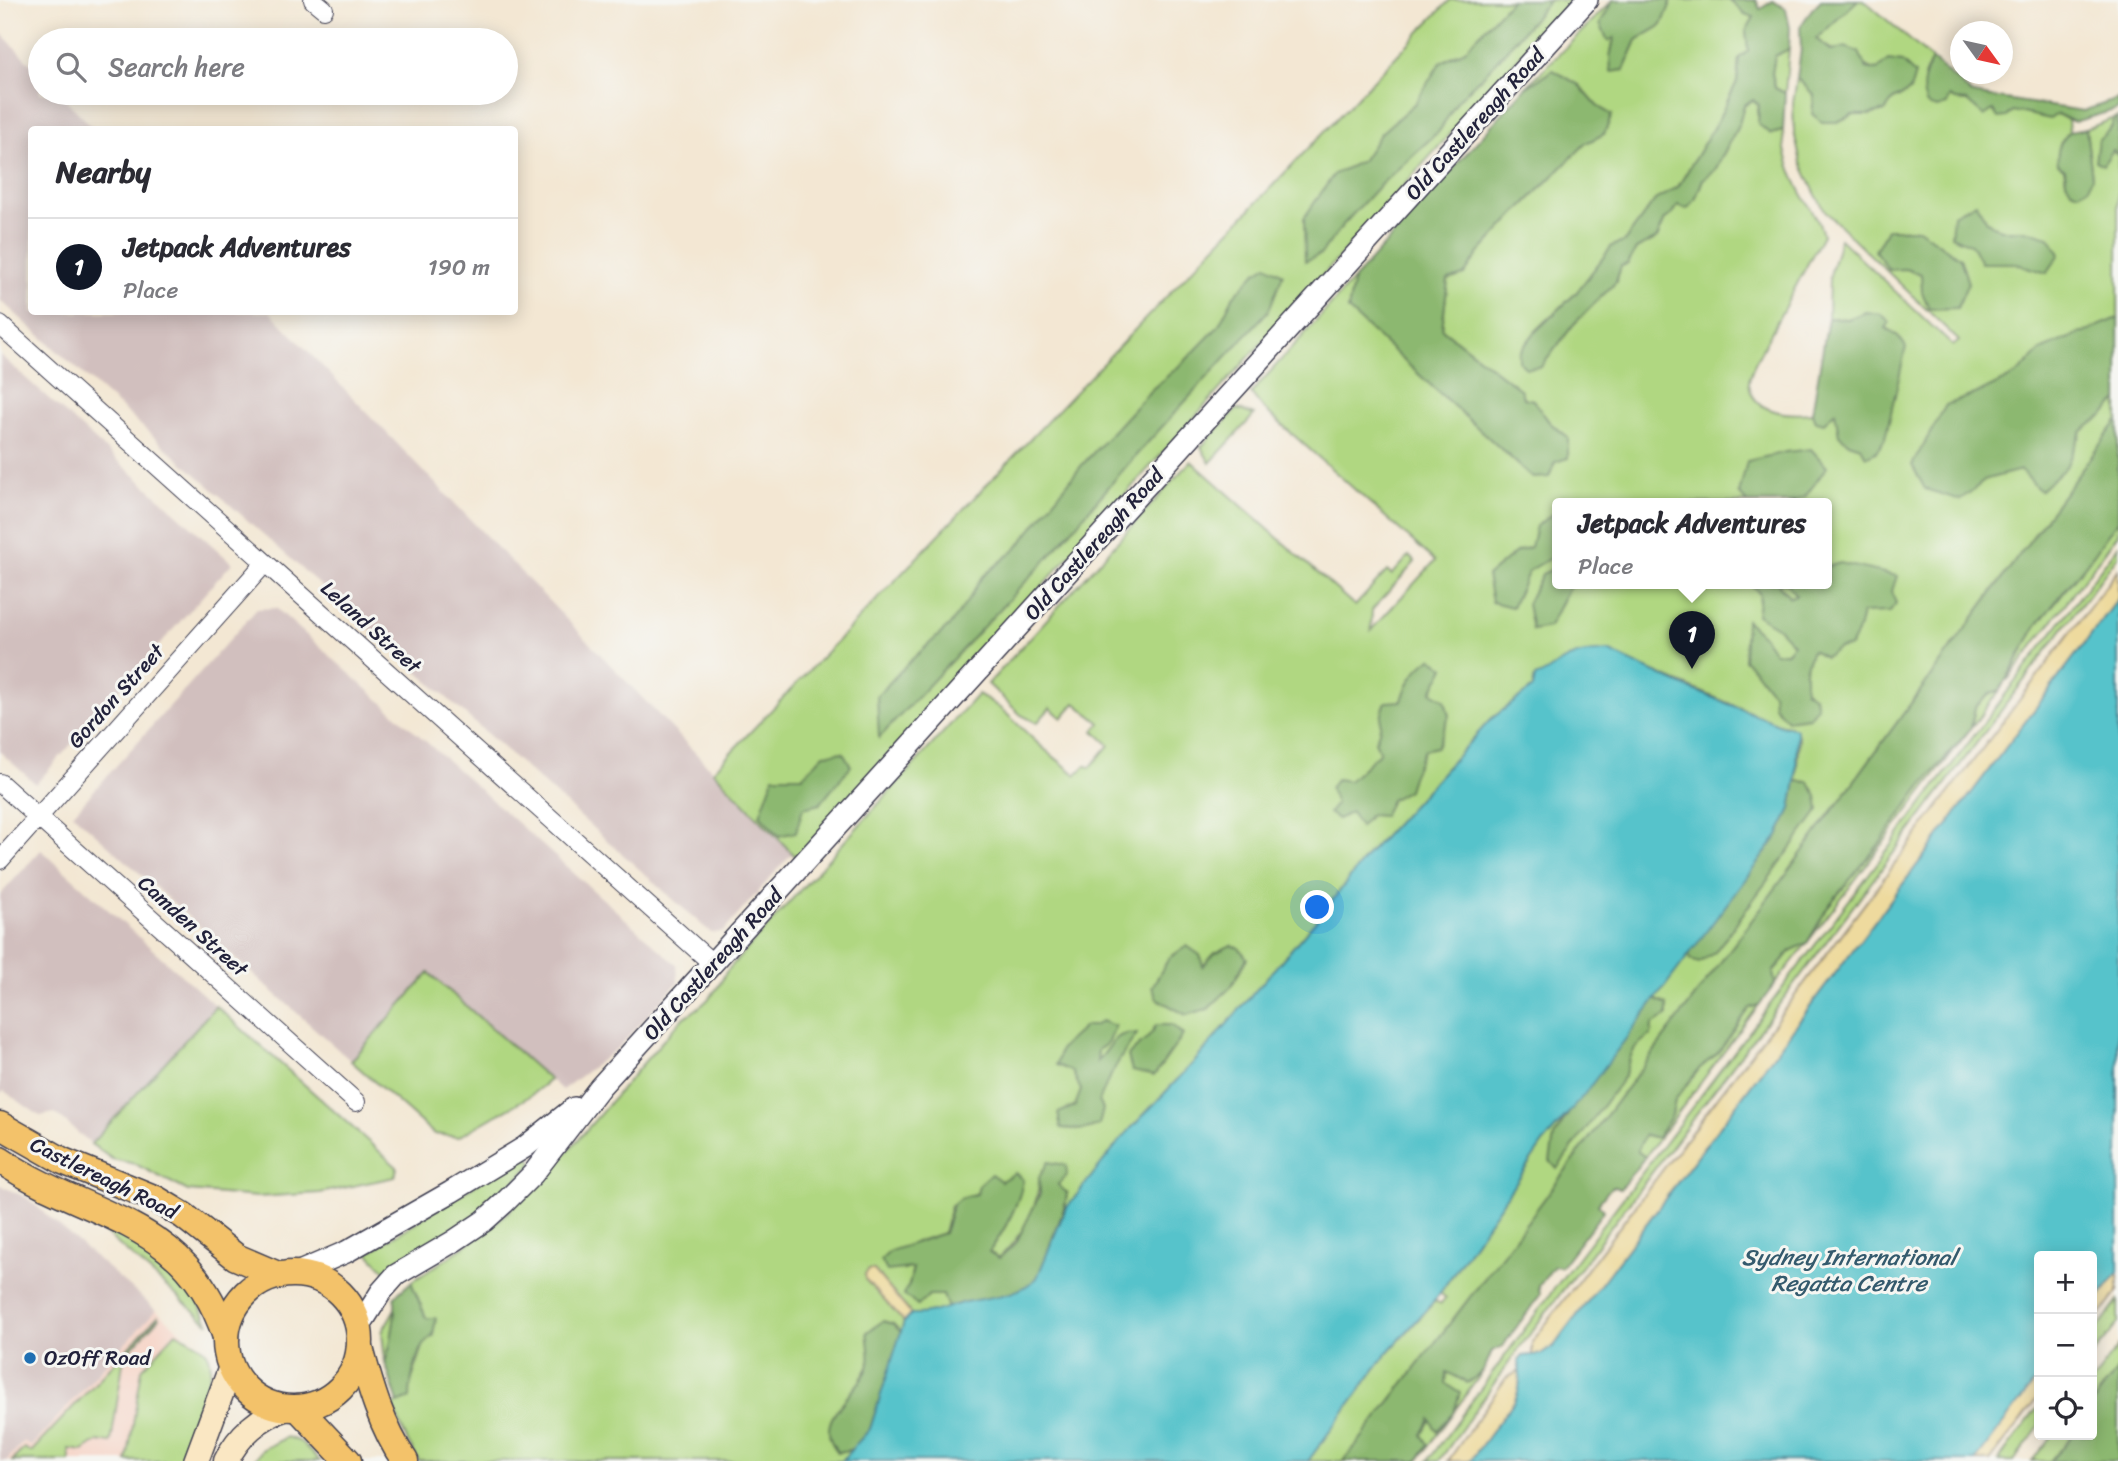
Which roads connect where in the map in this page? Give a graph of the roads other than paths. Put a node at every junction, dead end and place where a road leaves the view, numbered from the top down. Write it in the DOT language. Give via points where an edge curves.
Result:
graph roads {
  1 [pos="1587,0"];
  2 [pos="0,325"];
  3 [pos="265,563"];
  4 [pos="0,783"];
  5 [pos="38,817"];
  6 [pos="0,860"];
  7 [pos="713,964"];
  8 [pos="600,1087"];
  9 [pos="356,1102"];
  10 [pos="0,1125"];
  11 [pos="0,1160"];
  12 [pos="288,1274"];
  13 [pos="226,1337"];
  14 [pos="360,1337"];
  15 [pos="231,1367"];
  16 [pos="292,1408"];
  17 [pos="196,1461"];
  18 [pos="226,1461"];
  19 [pos="348,1461"];
  20 [pos="405,1461"];
  1 -- 7 [label="street, Old Castlereagh Road"];
  2 -- 3 [label="street, Leland Street"];
  3 -- 5 [label="street, Gordon Street"];
  3 -- 7 [label="street, Leland Street"];
  4 -- 5 [label="street, Camden Street"];
  5 -- 6 [label="street, Gordon Street"];
  5 -- 9 [label="street, Camden Street"];
  7 -- 8 [label="street, Old Castlereagh Road"];
  8 -- 12 [label="street, Old Castlereagh Road" via="525,1147 451,1192 323,1264"];
  8 -- 14 [label="street, Old Castlereagh Road" via="533,1174 504,1203 484,1221 396,1275 381,1292"];
  10 -- 12 [label="main road, Castlereagh Road" via="63,1161 156,1199 236,1257"];
  11 -- 13 [label="main road, Castlereagh Road" via="58,1194 157,1240 197,1279"];
  12 -- 13 [label="main road" via="258,1283 242,1297 230,1316"];
  12 -- 14 [label="main road" via="311,1275 337,1289 351,1306"];
  13 -- 15 [label="main road"];
  14 -- 16 [label="main road" via="351,1374 333,1395"];
  14 -- 20 [label="main road" via="368,1378 389,1434"];
  15 -- 16 [label="main road" via="247,1391 272,1405"];
  15 -- 17 [label="main road"];
  16 -- 18 [label="main road" via="271,1413 257,1424"];
  16 -- 19 [label="main road"];
}
